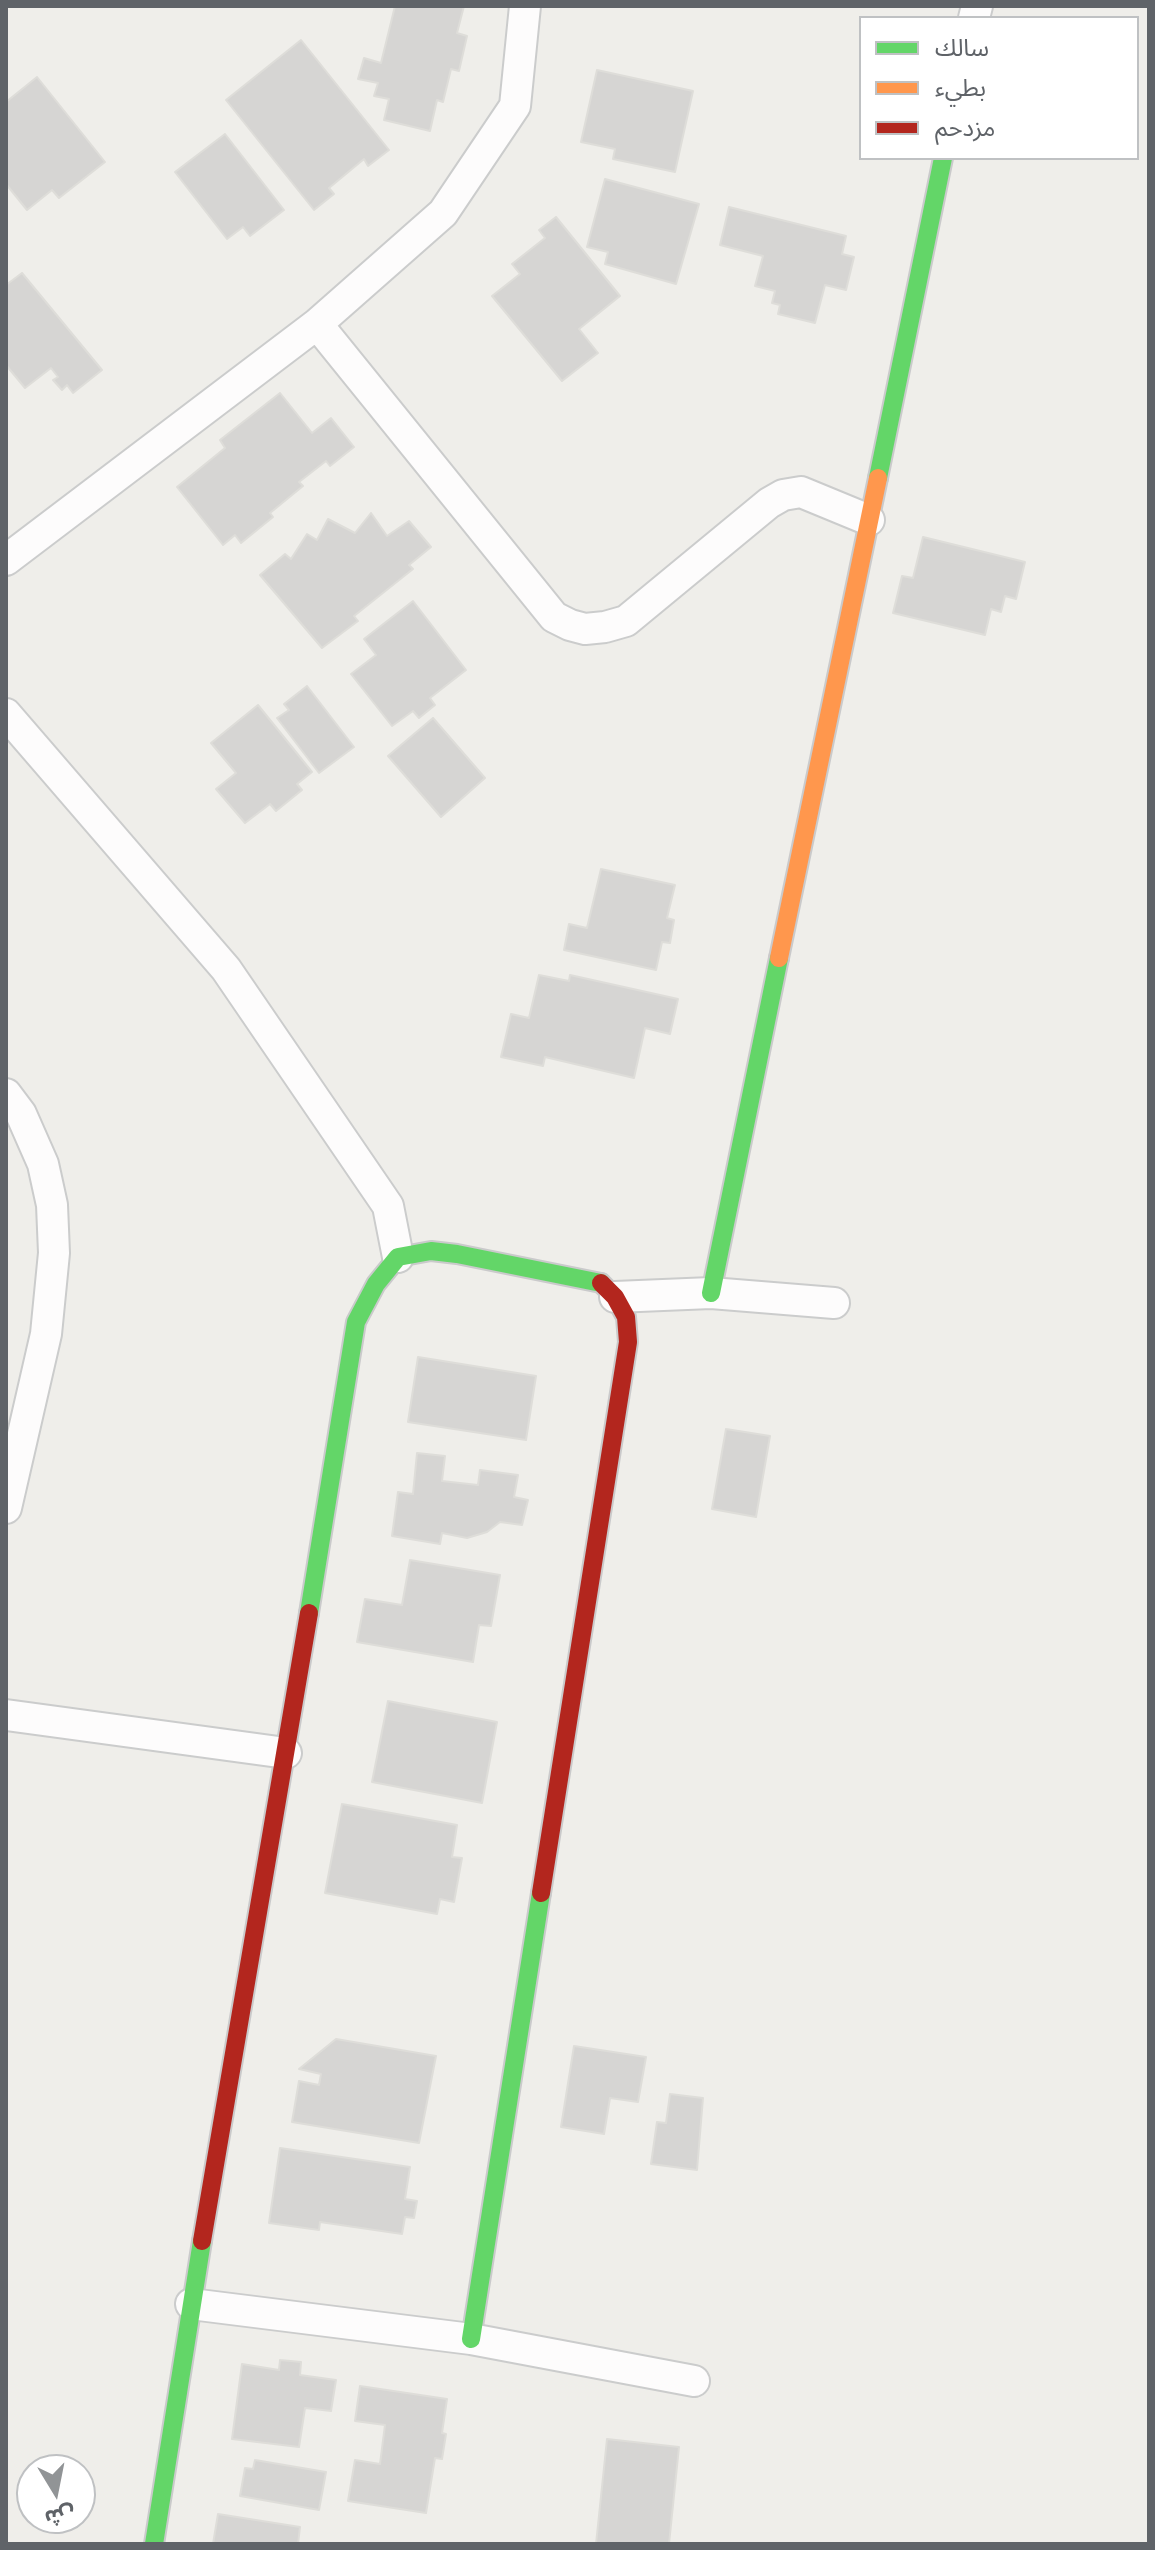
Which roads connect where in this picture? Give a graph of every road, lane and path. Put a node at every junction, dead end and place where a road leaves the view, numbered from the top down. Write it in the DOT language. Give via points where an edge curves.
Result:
graph roads {
  1 [pos="525,6"];
  2 [pos="943,160"];
  3 [pos="317,324"];
  4 [pos="869,520"];
  5 [pos="6,560"];
  6 [pos="6,714"];
  7 [pos="6,1094"];
  8 [pos="398,1257"];
  9 [pos="711,1293"];
  10 [pos="615,1297"];
  11 [pos="834,1303"];
  12 [pos="6,1508"];
  13 [pos="6,1715"];
  14 [pos="286,1753"];
  15 [pos="191,2304"];
  16 [pos="471,2339"];
  17 [pos="694,2381"];
  18 [pos="154,2544"];
  1 -- 3 [label="street" via="515,106 443,213"];
  2 -- 4 [label="street"];
  3 -- 4 [label="street" via="554,617 570,625 585,629 626,621 783,495 801,492"];
  3 -- 5 [label="street"];
  4 -- 9 [label="street"];
  6 -- 8 [label="street" via="226,969 388,1206"];
  7 -- 12 [label="street" via="43,1164 54,1253 46,1334"];
  8 -- 10 [label="street" via="431,1251 457,1254 604,1284"];
  8 -- 14 [label="street" via="356,1322"];
  9 -- 10 [label="street"];
  9 -- 11 [label="street"];
  10 -- 16 [label="street" via="626,1317 628,1342"];
  13 -- 14 [label="street"];
  14 -- 15 [label="street"];
  15 -- 16 [label="street"];
  15 -- 18 [label="street"];
  16 -- 17 [label="street"];
}
